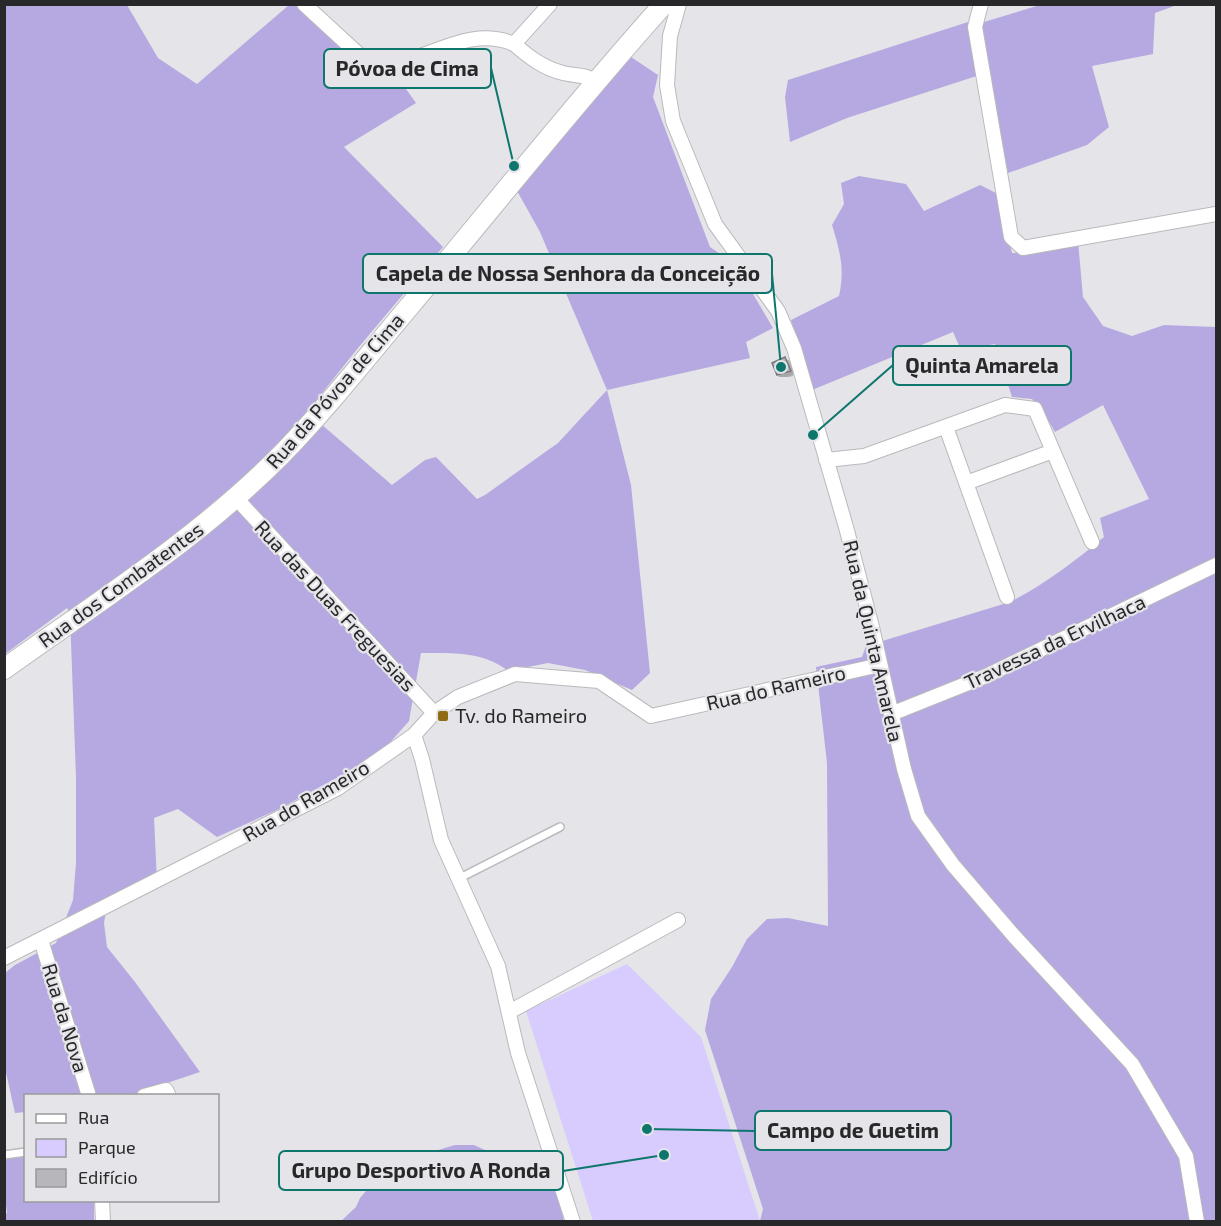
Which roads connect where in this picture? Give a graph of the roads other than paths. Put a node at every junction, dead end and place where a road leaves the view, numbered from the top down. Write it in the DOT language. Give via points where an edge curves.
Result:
graph roads {
  1 [pos="304,4"];
  2 [pos="550,4"];
  3 [pos="664,4"];
  4 [pos="679,4"];
  5 [pos="981,4"];
  6 [pos="514,44"];
  7 [pos="595,81"];
  8 [pos="1216,214"];
  9 [pos="946,428"];
  10 [pos="1053,451"];
  11 [pos="826,460"];
  12 [pos="966,483"];
  13 [pos="236,498"];
  14 [pos="1092,542"];
  15 [pos="1216,565"];
  16 [pos="1007,597"];
  17 [pos="880,665"];
  18 [pos="4,669"];
  19 [pos="434,713"];
  20 [pos="891,714"];
  21 [pos="414,735"];
  22 [pos="560,827"];
  23 [pos="458,879"];
  24 [pos="678,920"];
  25 [pos="41,940"];
  26 [pos="4,958"];
  27 [pos="509,1012"];
  28 [pos="89,1094"];
  29 [pos="148,1094"];
  30 [pos="169,1094"];
  31 [pos="24,1152"];
  32 [pos="4,1155"];
  33 [pos="102,1202"];
  34 [pos="103,1221"];
  35 [pos="573,1221"];
  36 [pos="1197,1221"];
  1 -- 6 [label="street" via="367,62 394,63 481,37"];
  2 -- 6 [label="street"];
  3 -- 7 [label="main road, Rua da Póvoa de Cima"];
  4 -- 11 [label="street, Rua da Quinta Amarela" via="670,36 667,85 673,121 716,224 778,311 794,348"];
  5 -- 8 [label="street" via="975,27 1011,237 1023,248"];
  6 -- 7 [label="street" via="537,64"];
  7 -- 13 [label="main road, Rua da Póvoa de Cima" via="354,373 282,454"];
  9 -- 10 [label="street" via="1005,405 1035,409"];
  9 -- 11 [label="street" via="864,456"];
  9 -- 12 [label="street"];
  10 -- 12 [label="street"];
  10 -- 14 [label="street"];
  11 -- 17 [label="street, Rua da Quinta Amarela"];
  12 -- 16 [label="street"];
  13 -- 18 [label="main road, Rua dos Combatentes" via="146,569"];
  13 -- 19 [label="street, Rua das Duas Freguesias"];
  15 -- 20 [label="street, Travessa da Ervilhaca" via="986,676"];
  17 -- 19 [label="street, Rua do Rameiro" via="651,716 599,681 514,674 458,697"];
  17 -- 20 [label="street, Rua da Quinta Amarela"];
  19 -- 21 [label="street, Rua do Rameiro"];
  20 -- 36 [label="street, Rua da Quinta Amarela" via="918,816 953,865 1006,927 1132,1064 1186,1156"];
  21 -- 23 [label="street" via="441,840"];
  21 -- 25 [label="street, Rua do Rameiro" via="338,788"];
  22 -- 23 [label="lane"];
  23 -- 27 [label="street" via="498,966"];
  24 -- 27 [label="street"];
  25 -- 26 [label="street, Rua do Rameiro"];
  25 -- 28 [label="street, Rua da Nova"];
  27 -- 35 [label="street" via="518,1053"];
  29 -- 30 [label="street" via="166,1090"];
  31 -- 32 [label="lane"];
  33 -- 34 [label="street"];
}
